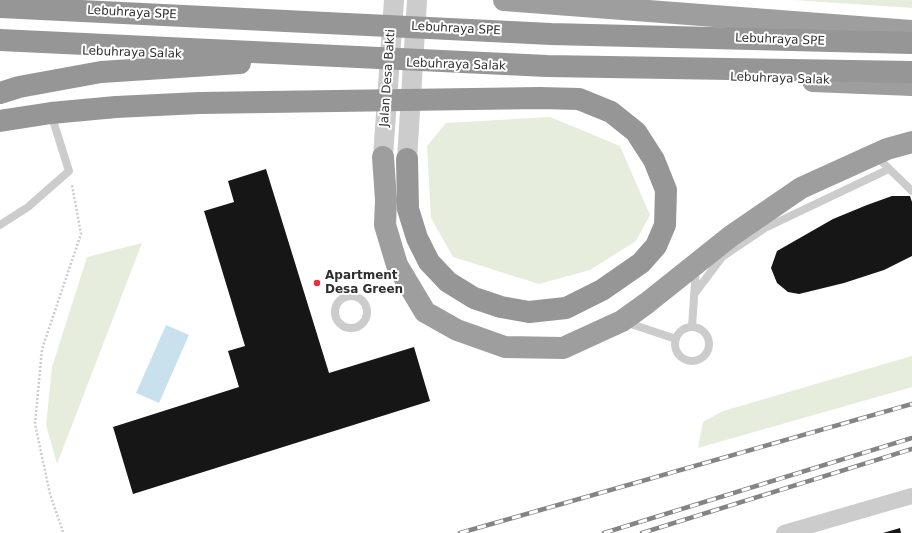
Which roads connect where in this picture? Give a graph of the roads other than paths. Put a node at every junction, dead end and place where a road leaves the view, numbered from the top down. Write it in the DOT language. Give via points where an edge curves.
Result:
graph roads {
  1 [pos="394,0"];
  2 [pos="417,0"];
  3 [pos="504,0"];
  4 [pos="570,3"];
  5 [pos="0,6"];
  6 [pos="912,31"];
  7 [pos="0,40"];
  8 [pos="912,44"];
  9 [pos="0,47"];
  10 [pos="348,60"];
  11 [pos="912,72"];
  12 [pos="912,85"];
  13 [pos="0,93"];
  14 [pos="51,113"];
  15 [pos="0,121"];
  16 [pos="912,142"];
  17 [pos="382,157"];
  18 [pos="407,159"];
  19 [pos="882,162"];
  20 [pos="912,191"];
  21 [pos="0,225"];
  22 [pos="696,264"];
  23 [pos="695,293"];
  24 [pos="622,320"];
  25 [pos="692,327"];
  26 [pos="676,339"];
  27 [pos="912,496"];
  28 [pos="784,533"];
  1 -- 17 [label="street, Jalan Desa Bakti"];
  2 -- 18 [label="street, Jalan Desa Bakti"];
  3 -- 4 [label="highway"];
  4 -- 6 [label="highway"];
  5 -- 8 [label="highway, Lebuhraya SPE" via="551,34"];
  7 -- 11 [label="highway" via="547,66"];
  9 -- 10 [label="highway, Lebuhraya Salak"];
  10 -- 12 [label="highway, Lebuhraya Salak"];
  10 -- 13 [label="highway" via="271,61 101,72 19,87"];
  14 -- 15 [label="highway"];
  14 -- 18 [label="highway" via="199,103 579,99 611,112 636,132 654,160 666,190 665,225 656,246 641,263 602,290 566,308 529,312 502,307 474,298 448,282 430,262 417,238 408,209"];
  14 -- 21 [label="lane" via="70,171 28,207"];
  16 -- 19 [label="highway" via="887,149"];
  17 -- 24 [label="highway" via="386,225 397,265 425,312 457,330 505,347 563,348"];
  19 -- 20 [label="lane"];
  19 -- 22 [label="highway" via="801,188 731,236"];
  19 -- 23 [label="lane" via="765,228 722,257"];
  22 -- 23 [label="lane"];
  22 -- 24 [label="highway"];
  23 -- 25 [label="lane"];
  24 -- 26 [label="lane"];
  25 -- 26 [label="lane" via="682,330"];
  25 -- 26 [label="lane" via="702,331 708,340 706,351 699,359 689,360 679,355 675,345"];
  27 -- 28 [label="street"];
}
